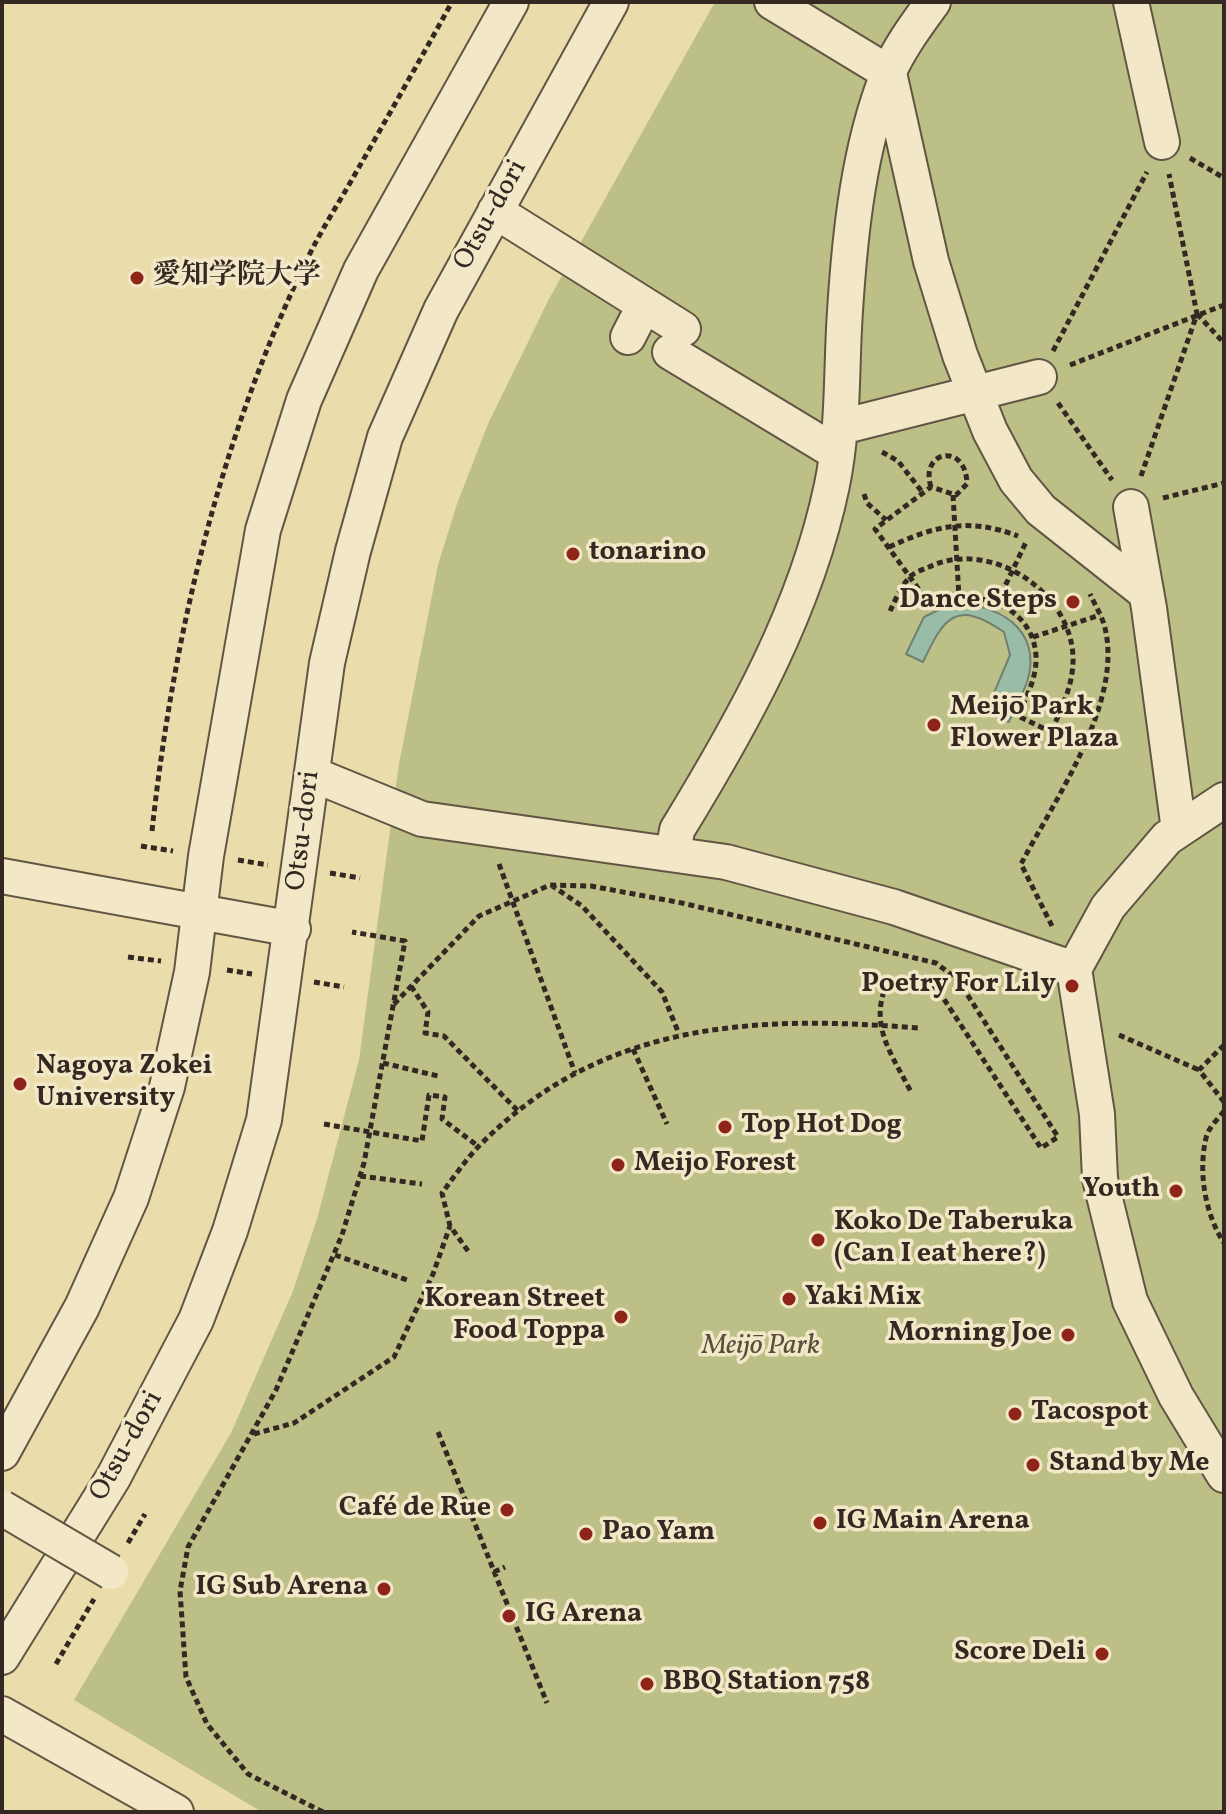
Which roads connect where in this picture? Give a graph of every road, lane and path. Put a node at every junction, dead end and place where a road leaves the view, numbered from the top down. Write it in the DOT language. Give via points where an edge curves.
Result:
graph roads {
  1 [pos="511,2"];
  2 [pos="611,2"];
  3 [pos="933,2"];
  4 [pos="1131,2"];
  5 [pos="776,4"];
  6 [pos="889,73"];
  7 [pos="1162,142"];
  8 [pos="1224,178"];
  9 [pos="495,211"];
  10 [pos="1224,305"];
  11 [pos="644,306"];
  12 [pos="1197,314"];
  13 [pos="628,337"];
  14 [pos="1224,343"];
  15 [pos="1039,377"];
  16 [pos="974,395"];
  17 [pos="839,442"];
  18 [pos="879,451"];
  19 [pos="873,462"];
  20 [pos="1224,483"];
  21 [pos="861,485"];
  22 [pos="931,487"];
  23 [pos="923,493"];
  24 [pos="953,495"];
  25 [pos="1131,507"];
  26 [pos="886,520"];
  27 [pos="956,526"];
  28 [pos="889,547"];
  29 [pos="958,561"];
  30 [pos="1013,570"];
  31 [pos="909,577"];
  32 [pos="1146,593"];
  33 [pos="959,597"];
  34 [pos="997,603"];
  35 [pos="890,611"];
  36 [pos="1067,627"];
  37 [pos="1033,637"];
  38 [pos="1051,732"];
  39 [pos="1082,747"];
  40 [pos="312,774"];
  41 [pos="1224,800"];
  42 [pos="1179,830"];
  43 [pos="141,846"];
  44 [pos="673,854"];
  45 [pos="206,856"];
  46 [pos="300,869"];
  47 [pos="2,876"];
  48 [pos="360,878"];
  49 [pos="550,885"];
  50 [pos="512,899"];
  51 [pos="197,912"];
  52 [pos="293,929"];
  53 [pos="352,932"];
  54 [pos="128,957"];
  55 [pos="192,966"];
  56 [pos="1074,969"];
  57 [pos="286,979"];
  58 [pos="411,986"];
  59 [pos="344,987"];
  60 [pos="394,1004"];
  61 [pos="1082,1018"];
  62 [pos="878,1025"];
  63 [pos="918,1028"];
  64 [pos="679,1034"];
  65 [pos="1224,1045"];
  66 [pos="633,1049"];
  67 [pos="383,1063"];
  68 [pos="1199,1070"];
  69 [pos="575,1073"];
  70 [pos="438,1076"];
  71 [pos="911,1092"];
  72 [pos="1224,1102"];
  73 [pos="518,1111"];
  74 [pos="1224,1111"];
  75 [pos="324,1124"];
  76 [pos="667,1124"];
  77 [pos="370,1131"];
  78 [pos="478,1146"];
  79 [pos="360,1176"];
  80 [pos="422,1184"];
  81 [pos="450,1226"];
  82 [pos="1224,1243"];
  83 [pos="468,1251"];
  84 [pos="335,1255"];
  85 [pos="407,1280"];
  86 [pos="438,1432"];
  87 [pos="253,1435"];
  88 [pos="2,1453"];
  89 [pos="1224,1475"];
  90 [pos="2,1508"];
  91 [pos="505,1567"];
  92 [pos="111,1572"];
  93 [pos="494,1572"];
  94 [pos="2,1657"];
  95 [pos="56,1664"];
  96 [pos="547,1703"];
  97 [pos="2,1714"];
  98 [pos="176,1812"];
  99 [pos="323,1812"];
  1 -- 45 [label="street" via="361,270 304,400 263,530"];
  2 -- 9 [label="street, Otsu-dori"];
  3 -- 6 [label="street"];
  4 -- 7 [label="street"];
  5 -- 6 [label="street"];
  6 -- 16 [label="street" via="931,261"];
  6 -- 17 [label="street" via="857,195"];
  7 -- 8 [label="path"];
  7 -- 12 [label="path"];
  7 -- 15 [label="path"];
  9 -- 11 [label="street"];
  9 -- 40 [label="street, Otsu-dori" via="441,310 385,437 327,663"];
  10 -- 12 [label="path"];
  11 -- 13 [label="street"];
  11 -- 17 [label="street" via="677,340"];
  12 -- 14 [label="path"];
  12 -- 15 [label="path"];
  12 -- 25 [label="path"];
  15 -- 16 [label="street"];
  15 -- 25 [label="path"];
  16 -- 17 [label="street"];
  16 -- 32 [label="street" via="1016,480 1041,510"];
  17 -- 18 [label="path"];
  17 -- 44 [label="street" via="816,550 784,631 732,737 677,830"];
  18 -- 19 [label="path"];
  18 -- 23 [label="path" via="898,461"];
  20 -- 25 [label="path"];
  21 -- 26 [label="path" via="867,503"];
  22 -- 23 [label="path"];
  22 -- 24 [label="path"];
  22 -- 24 [label="path" via="930,468 937,457 947,454 967,469 967,484"];
  23 -- 26 [label="path"];
  24 -- 27 [label="path"];
  25 -- 32 [label="street"];
  26 -- 28 [label="path" via="875,529"];
  27 -- 28 [label="path" via="930,529"];
  27 -- 29 [label="path"];
  27 -- 30 [label="path" via="980,526 1027,540"];
  28 -- 31 [label="path"];
  29 -- 30 [label="path"];
  29 -- 31 [label="path" via="940,562"];
  29 -- 33 [label="path"];
  30 -- 34 [label="path"];
  30 -- 36 [label="path" via="1042,589"];
  31 -- 33 [label="path" via="931,606"];
  31 -- 35 [label="path"];
  32 -- 42 [label="street"];
  33 -- 34 [label="path"];
  34 -- 37 [label="path" via="1024,622"];
  36 -- 37 [label="path"];
  36 -- 38 [label="path" via="1073,657 1070,688"];
  36 -- 39 [label="path" via="1100,615 1105,629 1104,694"];
  37 -- 38 [label="path" via="1034,678 1018,716"];
  38 -- 39 [label="path"];
  39 -- 56 [label="path" via="1021,864"];
  40 -- 44 [label="street" via="422,819"];
  40 -- 46 [label="street, Otsu-dori"];
  41 -- 42 [label="street"];
  42 -- 56 [label="street" via="1108,907"];
  43 -- 45 [label="path"];
  44 -- 56 [label="street" via="726,862 894,907"];
  45 -- 46 [label="path"];
  45 -- 51 [label="street"];
  46 -- 48 [label="path"];
  46 -- 52 [label="street, Otsu-dori"];
  47 -- 51 [label="street"];
  49 -- 50 [label="path"];
  49 -- 62 [label="path" via="591,886 682,903 936,963 958,980 1058,1137 1041,1148 932,984 910,977 886,986"];
  49 -- 64 [label="path" via="582,906 662,992"];
  50 -- 58 [label="path" via="479,916"];
  50 -- 69 [label="path"];
  51 -- 52 [label="street"];
  51 -- 55 [label="street"];
  52 -- 57 [label="street, Otsu-dori"];
  53 -- 60 [label="path" via="405,941"];
  54 -- 55 [label="path"];
  55 -- 57 [label="path"];
  55 -- 88 [label="street" via="167,1087 131,1198 82,1307"];
  56 -- 61 [label="street"];
  57 -- 59 [label="path"];
  57 -- 94 [label="street, Otsu-dori" via="264,1120 196,1320 113,1478"];
  58 -- 60 [label="path"];
  58 -- 73 [label="path" via="428,1012 425,1033 444,1036"];
  60 -- 67 [label="path"];
  61 -- 68 [label="path"];
  61 -- 89 [label="street" via="1097,1114 1100,1179 1130,1301 1176,1396"];
  62 -- 63 [label="path"];
  62 -- 64 [label="path" via="767,1022"];
  62 -- 71 [label="path"];
  64 -- 66 [label="path"];
  65 -- 68 [label="path"];
  66 -- 69 [label="path"];
  66 -- 76 [label="path"];
  67 -- 70 [label="path"];
  67 -- 77 [label="path"];
  68 -- 72 [label="path"];
  69 -- 73 [label="path"];
  73 -- 78 [label="path"];
  74 -- 82 [label="path" via="1206,1135 1203,1181 1213,1226"];
  75 -- 77 [label="path"];
  77 -- 78 [label="path" via="422,1141 429,1095 435,1095 445,1097 442,1119"];
  77 -- 79 [label="path"];
  78 -- 81 [label="path" via="442,1193"];
  79 -- 80 [label="path"];
  79 -- 84 [label="path"];
  81 -- 83 [label="path"];
  81 -- 87 [label="path" via="394,1357 294,1423"];
  84 -- 85 [label="path"];
  84 -- 87 [label="path"];
  86 -- 93 [label="path"];
  87 -- 99 [label="path" via="188,1547 180,1591 186,1677 207,1724 248,1774"];
  90 -- 92 [label="street, bridge"];
  91 -- 93 [label="path"];
  92 -- 95 [label="path"];
  93 -- 96 [label="path"];
  97 -- 98 [label="street"];
}
